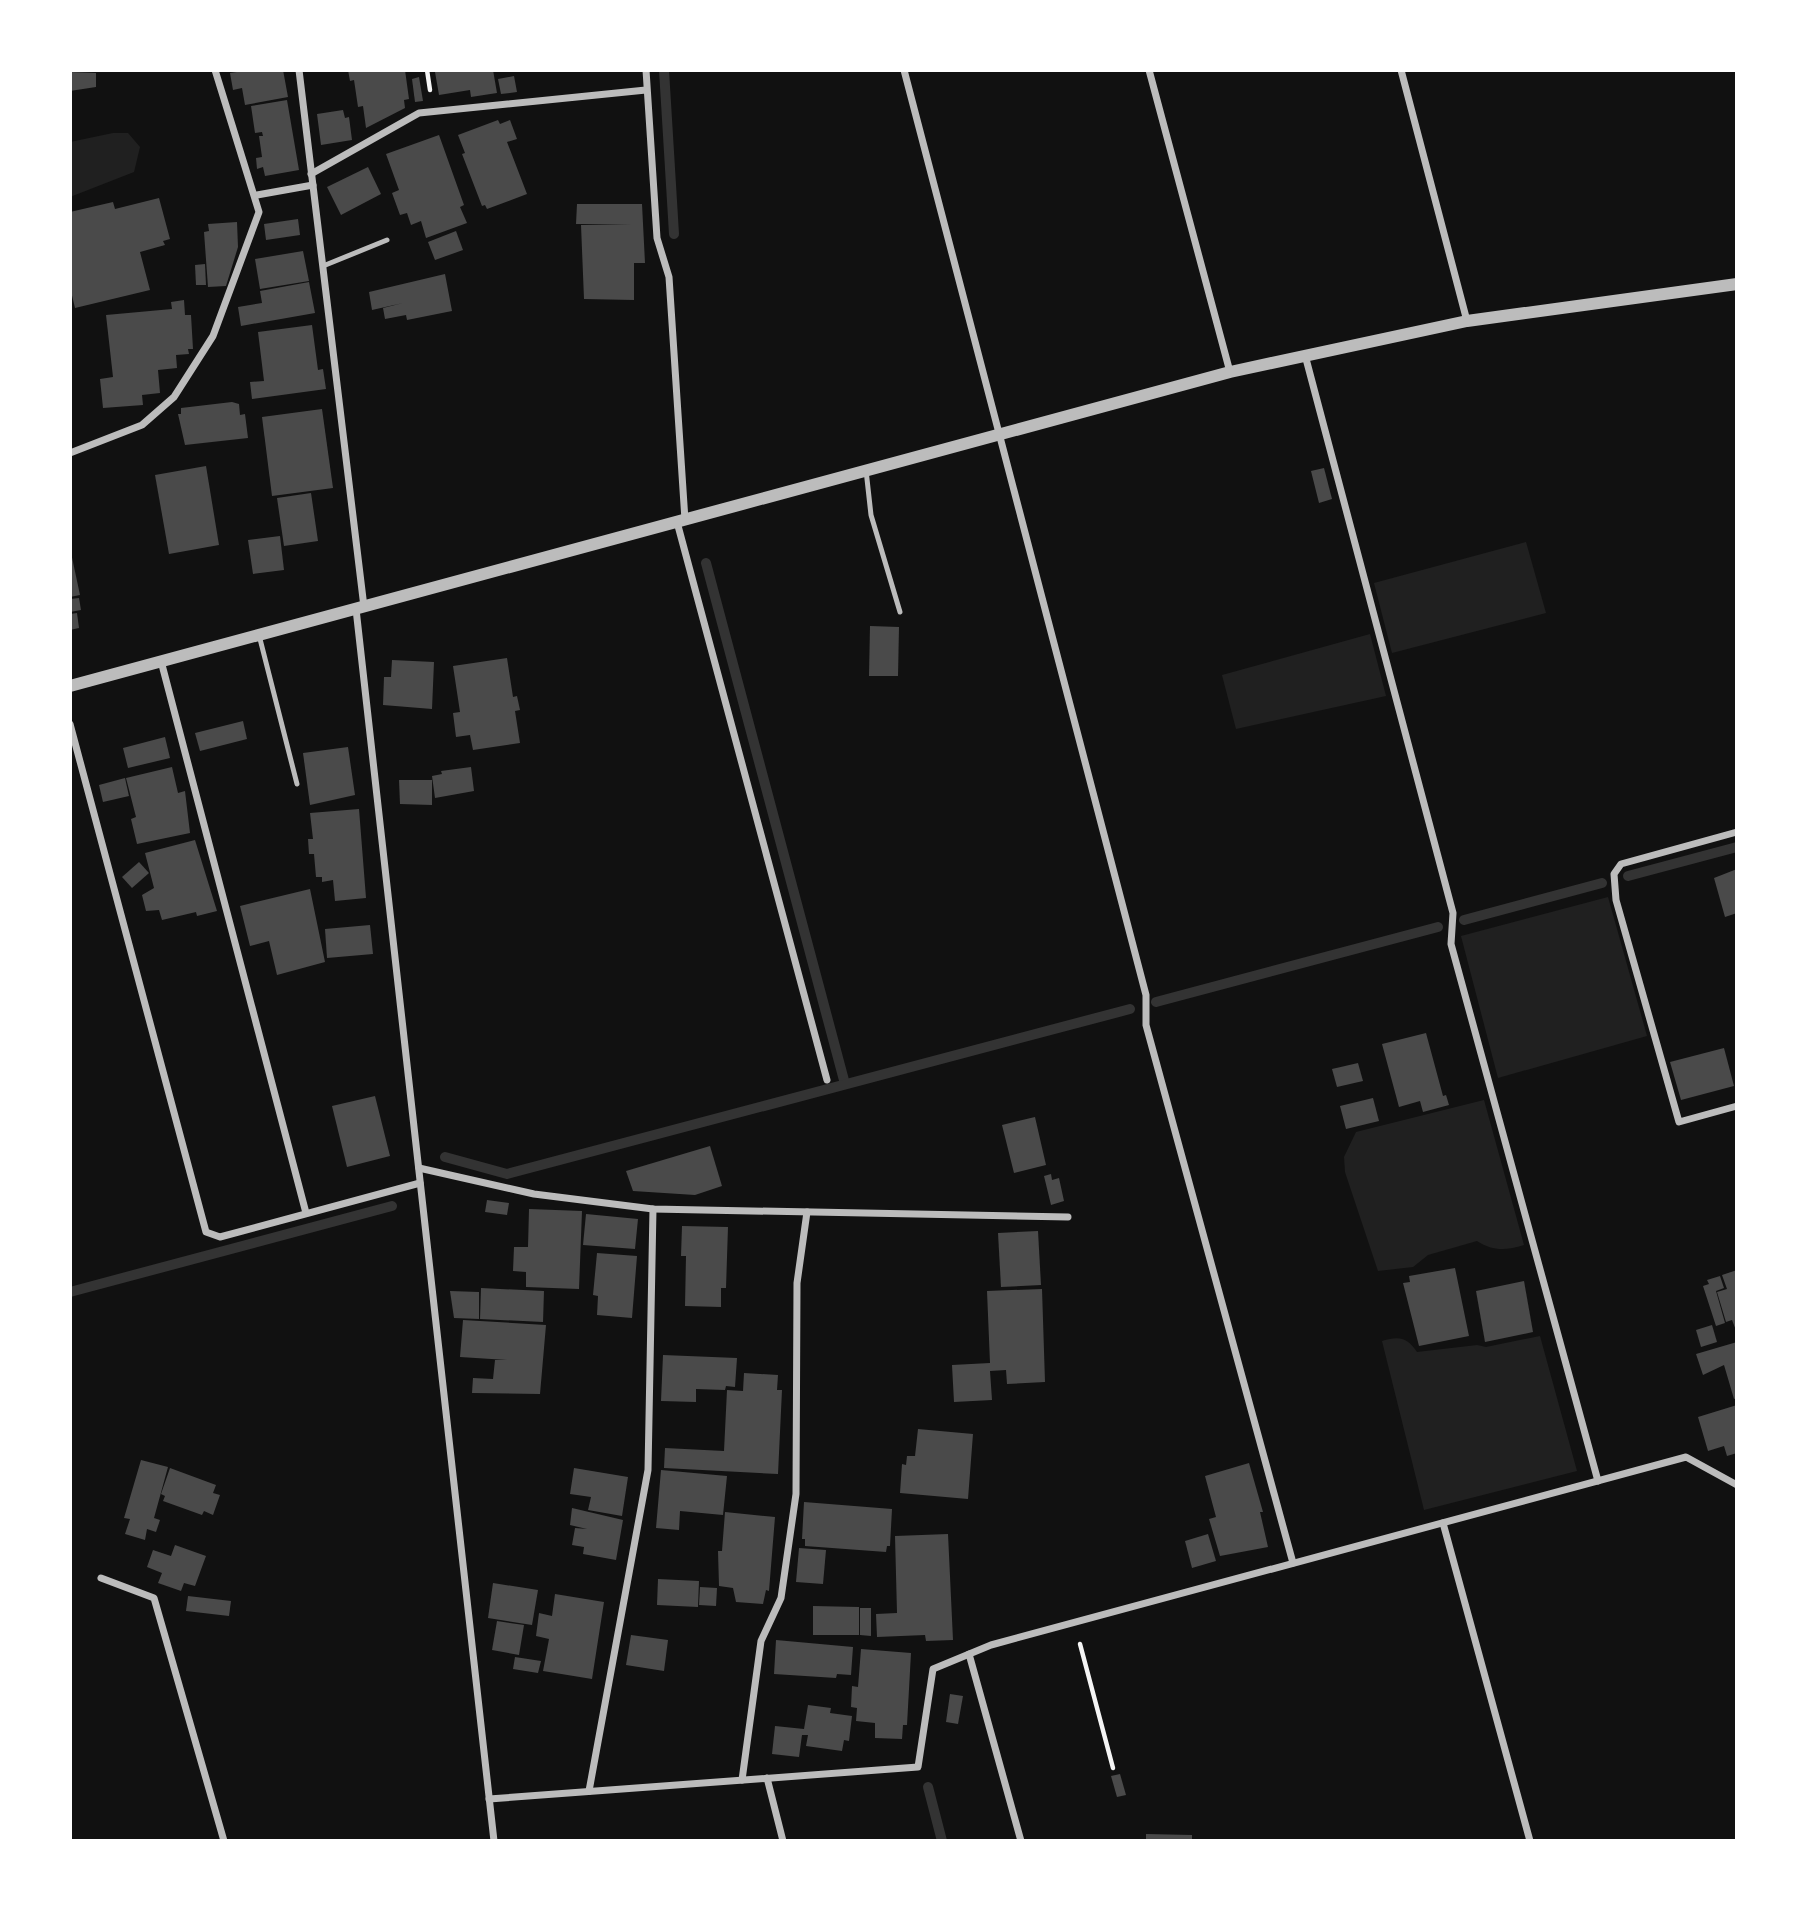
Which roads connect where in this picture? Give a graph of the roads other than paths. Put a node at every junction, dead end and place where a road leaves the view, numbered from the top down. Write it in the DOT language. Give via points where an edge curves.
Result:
graph roads {
  1 [pos="215,70"];
  2 [pos="299,70"];
  3 [pos="646,70"];
  4 [pos="904,70"];
  5 [pos="1149,70"];
  6 [pos="1401,70"];
  7 [pos="646,90"];
  8 [pos="311,174"];
  9 [pos="313,185"];
  10 [pos="257,195"];
  11 [pos="387,240"];
  12 [pos="323,266"];
  13 [pos="1737,284"];
  14 [pos="1467,321"];
  15 [pos="1305,355"];
  16 [pos="1230,372"];
  17 [pos="999,434"];
  18 [pos="70,453"];
  19 [pos="866,471"];
  20 [pos="681,521"];
  21 [pos="360,608"];
  22 [pos="900,612"];
  23 [pos="259,635"];
  24 [pos="161,662"];
  25 [pos="70,686"];
  26 [pos="70,724"];
  27 [pos="297,784"];
  28 [pos="1737,832"];
  29 [pos="827,1080"];
  30 [pos="1737,1106"];
  31 [pos="419,1168"];
  32 [pos="420,1183"];
  33 [pos="653,1209"];
  34 [pos="807,1212"];
  35 [pos="306,1213"];
  36 [pos="1068,1217"];
  37 [pos="1598,1481"];
  38 [pos="1737,1485"];
  39 [pos="1443,1523"];
  40 [pos="1293,1563"];
  41 [pos="101,1578"];
  42 [pos="969,1654"];
  43 [pos="767,1778"];
  44 [pos="742,1780"];
  45 [pos="589,1791"];
  46 [pos="489,1799"];
  47 [pos="223,1841"];
  48 [pos="494,1841"];
  49 [pos="783,1841"];
  50 [pos="1021,1841"];
  51 [pos="1530,1841"];
  1 -- 10 [label="street"];
  2 -- 8 [label="street"];
  3 -- 7 [label="street"];
  4 -- 17 [label="street"];
  5 -- 16 [label="street"];
  6 -- 14 [label="street"];
  7 -- 8 [label="street" via="419,113"];
  7 -- 20 [label="street" via="657,238 669,278"];
  8 -- 9 [label="street"];
  9 -- 10 [label="street"];
  9 -- 12 [label="street"];
  10 -- 18 [label="street" via="260,212 213,336 174,397 142,425"];
  11 -- 12 [label="lane"];
  12 -- 21 [label="street"];
  13 -- 14 [label="street"];
  14 -- 15 [label="street"];
  15 -- 16 [label="street"];
  15 -- 37 [label="street" via="1453,913 1451,944"];
  16 -- 17 [label="street"];
  17 -- 19 [label="street"];
  17 -- 40 [label="street" via="1146,995 1146,1025"];
  19 -- 20 [label="street"];
  19 -- 22 [label="lane" via="871,514"];
  20 -- 21 [label="street"];
  20 -- 29 [label="street"];
  21 -- 23 [label="street"];
  21 -- 31 [label="street"];
  23 -- 24 [label="street"];
  23 -- 27 [label="lane"];
  24 -- 25 [label="street"];
  24 -- 35 [label="street"];
  26 -- 35 [label="street" via="206,1231 219,1237"];
  28 -- 30 [label="street" via="1621,864 1614,874 1616,900 1679,1122"];
  31 -- 32 [label="street"];
  31 -- 33 [label="street" via="534,1194"];
  32 -- 35 [label="street"];
  32 -- 46 [label="street"];
  33 -- 34 [label="street"];
  33 -- 45 [label="street" via="648,1470"];
  34 -- 36 [label="street"];
  34 -- 44 [label="street" via="797,1283 796,1494 781,1598 761,1641"];
  37 -- 38 [label="street" via="1686,1457"];
  37 -- 39 [label="street"];
  39 -- 40 [label="street"];
  39 -- 51 [label="street"];
  40 -- 42 [label="street"];
  41 -- 47 [label="street" via="154,1598"];
  42 -- 43 [label="street" via="933,1668 918,1767"];
  42 -- 50 [label="street"];
  43 -- 44 [label="street"];
  43 -- 49 [label="street"];
  44 -- 45 [label="street"];
  45 -- 46 [label="street"];
  46 -- 48 [label="street"];
}
